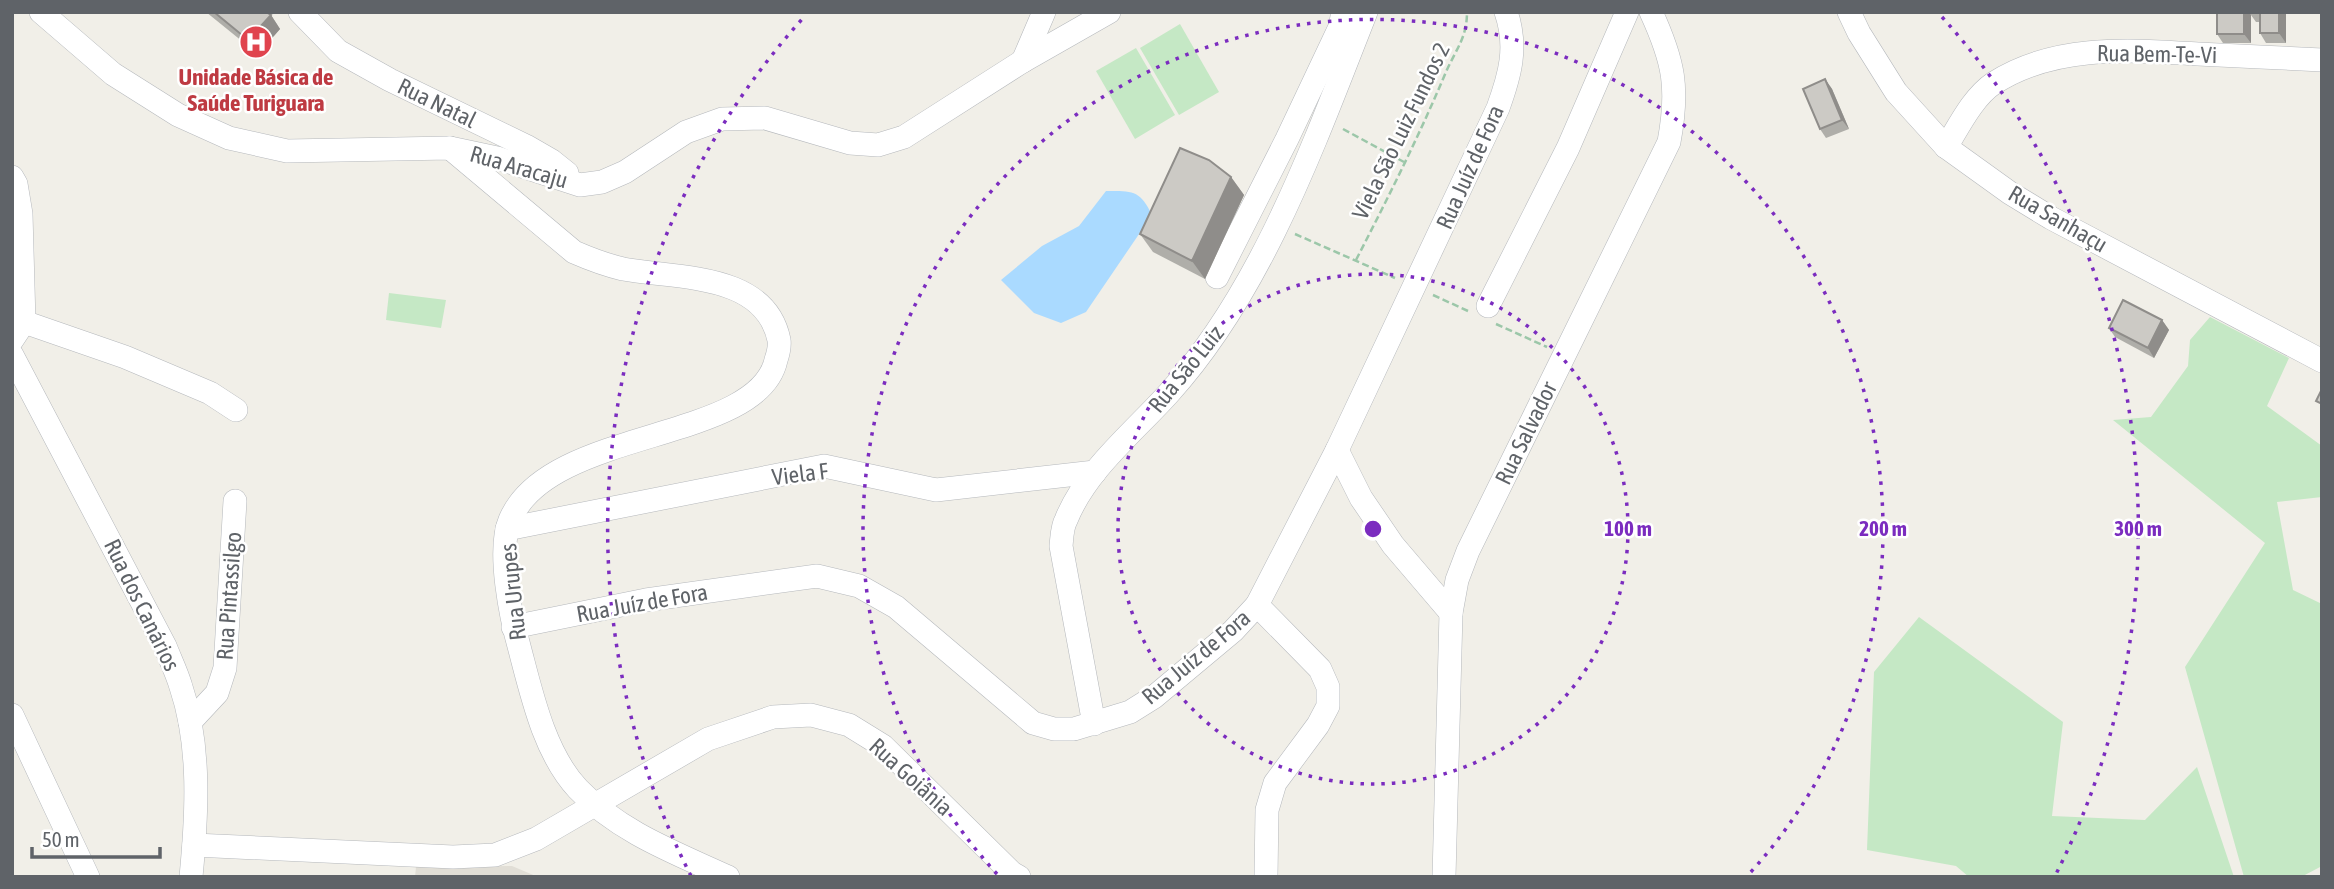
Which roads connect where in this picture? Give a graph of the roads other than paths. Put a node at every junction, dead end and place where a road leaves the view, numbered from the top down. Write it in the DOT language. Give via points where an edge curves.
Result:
graph roads {
  1 [pos="41,12"];
  2 [pos="300,12"];
  3 [pos="1044,12"];
  4 [pos="1109,12"];
  5 [pos="1343,12"];
  6 [pos="1366,12"];
  7 [pos="1626,12"];
  8 [pos="1651,12"];
  9 [pos="1849,12"];
  10 [pos="1508,18"];
  11 [pos="2322,60"];
  12 [pos="1023,61"];
  13 [pos="1946,147"];
  14 [pos="450,148"];
  15 [pos="12,177"];
  16 [pos="580,184"];
  17 [pos="1217,277"];
  18 [pos="1488,306"];
  19 [pos="18,331"];
  20 [pos="12,355"];
  21 [pos="2322,361"];
  22 [pos="236,410"];
  23 [pos="1337,450"];
  24 [pos="1095,472"];
  25 [pos="235,501"];
  26 [pos="507,529"];
  27 [pos="1257,606"];
  28 [pos="1451,612"];
  29 [pos="513,627"];
  30 [pos="12,715"];
  31 [pos="190,722"];
  32 [pos="1094,724"];
  33 [pos="595,805"];
  34 [pos="194,845"];
  35 [pos="88,877"];
  36 [pos="191,877"];
  37 [pos="728,877"];
  38 [pos="1019,877"];
  39 [pos="1266,877"];
  40 [pos="1444,877"];
  1 -- 14 [label="street, Rua Aracaju" via="113,74 178,115 229,138 287,150"];
  2 -- 16 [label="street, Rua Natal" via="338,51 526,146"];
  3 -- 12 [label="street"];
  4 -- 12 [label="street, Rua Aracaju"];
  5 -- 17 [label="street" via="1305,103"];
  6 -- 24 [label="street, Rua São Luiz" via="1324,119 1237,302 1171,391"];
  7 -- 18 [label="street" via="1568,148"];
  8 -- 28 [label="street, Rua Salvador" via="1673,72 1675,109 1669,142 1468,551"];
  9 -- 13 [label="street, Rua Sanhaçu" via="1896,92"];
  10 -- 23 [label="street, Rua Juíz de Fora" via="1514,54 1498,108"];
  11 -- 13 [label="street, Rua Bem-Te-Vi" via="2126,50 2034,63 1992,84"];
  12 -- 16 [label="street, Rua Aracaju" via="904,137 878,145 850,143 765,118 723,119 687,132 625,173"];
  13 -- 21 [label="street, Rua Sanhaçu" via="2051,218"];
  14 -- 16 [label="street, Rua Aracaju"];
  14 -- 26 [label="street, Rua Urupes" via="574,252 622,269 727,285 752,297 772,317 780,343 774,370 760,389 700,421 617,445 556,472 524,497"];
  15 -- 19 [label="street" via="21,214"];
  19 -- 22 [label="street" via="125,357 210,393"];
  20 -- 31 [label="street, Rua dos Canários" via="165,646"];
  23 -- 27 [label="street, Rua Juíz de Fora"];
  23 -- 28 [label="street" via="1361,498 1393,545"];
  24 -- 26 [label="street, Viela F" via="936,490 824,466"];
  24 -- 32 [label="street, Rua São Luiz" via="1064,523 1062,546"];
  25 -- 31 [label="street, Rua Pintassilgo" via="225,668 217,692"];
  26 -- 29 [label="street, Rua Urupes" via="504,553"];
  27 -- 32 [label="street, Rua Juíz de Fora" via="1234,631 1154,697 1130,712"];
  27 -- 39 [label="street" via="1320,669 1328,687 1328,706 1318,725 1275,783 1267,810"];
  28 -- 40 [label="street, Rua Salvador"];
  29 -- 32 [label="street, Rua Juíz de Fora" via="646,600 817,576 859,586 896,607 1033,723 1054,729"];
  29 -- 33 [label="street, Rua Urupes" via="536,712 550,743 576,787"];
  30 -- 35 [label="street"];
  31 -- 34 [label="street, Rua dos Canários" via="195,760"];
  33 -- 34 [label="street" via="536,839 495,855"];
  33 -- 37 [label="street, Rua Urupes" via="645,839"];
  33 -- 38 [label="street, Rua Goiânia" via="708,739 773,717 811,715 849,725 883,746"];
  34 -- 36 [label="street, Rua dos Canários"];
}
